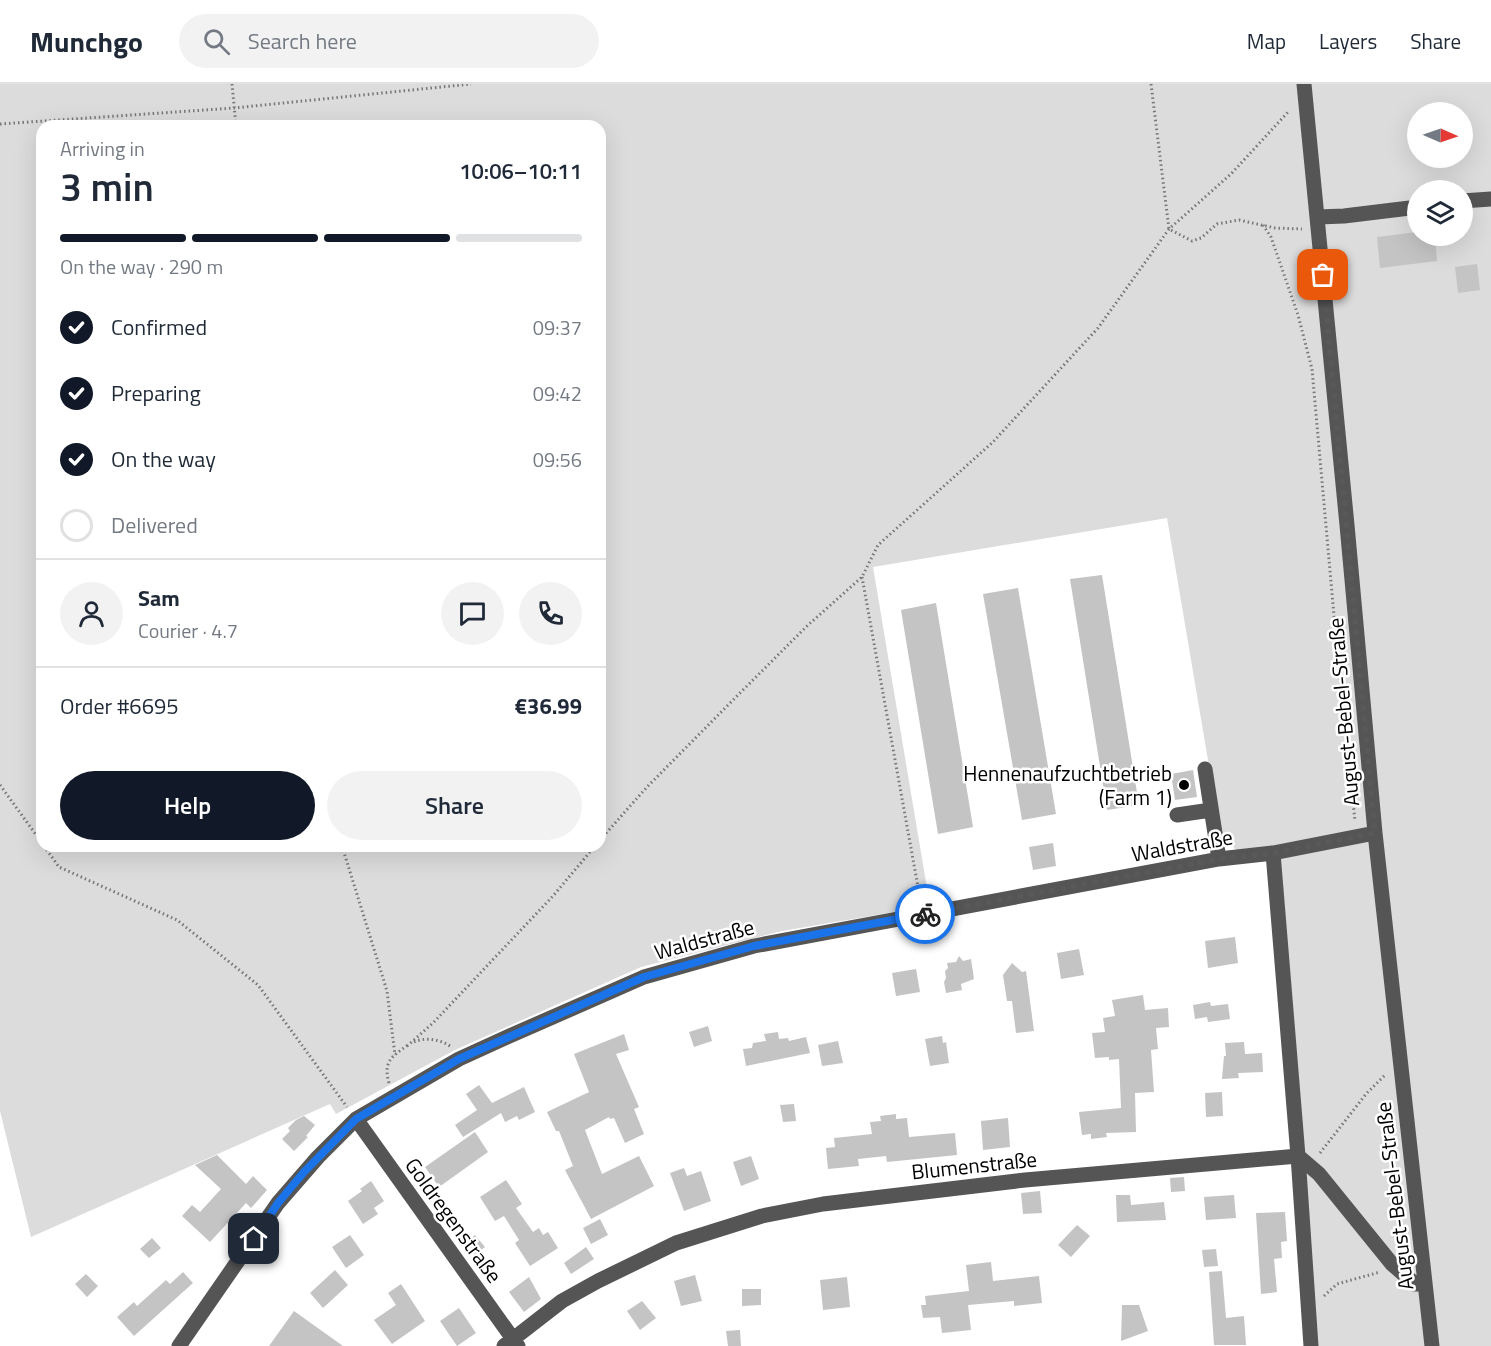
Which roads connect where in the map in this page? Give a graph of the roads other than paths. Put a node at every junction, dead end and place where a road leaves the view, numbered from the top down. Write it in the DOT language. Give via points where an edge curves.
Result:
graph roads {
  1 [pos="1304,89"];
  2 [pos="1491,199"];
  3 [pos="1473,200"];
  4 [pos="1407,208"];
  5 [pos="1319,224"];
  6 [pos="1205,769"];
  7 [pos="1211,810"];
  8 [pos="1177,815"];
  9 [pos="1375,833"];
  10 [pos="1273,853"];
  11 [pos="1220,859"];
  12 [pos="356,1119"];
  13 [pos="1302,1159"];
  14 [pos="1425,1284"];
  15 [pos="512,1343"];
  16 [pos="179,1346"];
  17 [pos="1311,1346"];
  18 [pos="1432,1346"];
  1 -- 5 [label="street, August-Bebel-Straße"];
  2 -- 3 [label="street"];
  4 -- 5 [label="street" via="1344,216"];
  5 -- 9 [label="street, August-Bebel-Straße"];
  6 -- 7 [label="street"];
  7 -- 8 [label="street"];
  7 -- 11 [label="street"];
  9 -- 10 [label="street, Waldstraße"];
  9 -- 14 [label="street, August-Bebel-Straße"];
  10 -- 11 [label="street, Waldstraße"];
  10 -- 13 [label="street"];
  11 -- 12 [label="street, Waldstraße" via="754,946 644,977 459,1059"];
  12 -- 15 [label="street, Goldregenstraße"];
  12 -- 16 [label="street, Waldstraße" via="278,1203"];
  13 -- 14 [label="street" via="1319,1174 1396,1268 1415,1284"];
  13 -- 15 [label="street, Blumenstraße" via="1024,1180 823,1204 762,1216 676,1243 598,1281 562,1302"];
  13 -- 17 [label="street"];
  14 -- 18 [label="street, August-Bebel-Straße"];
}
